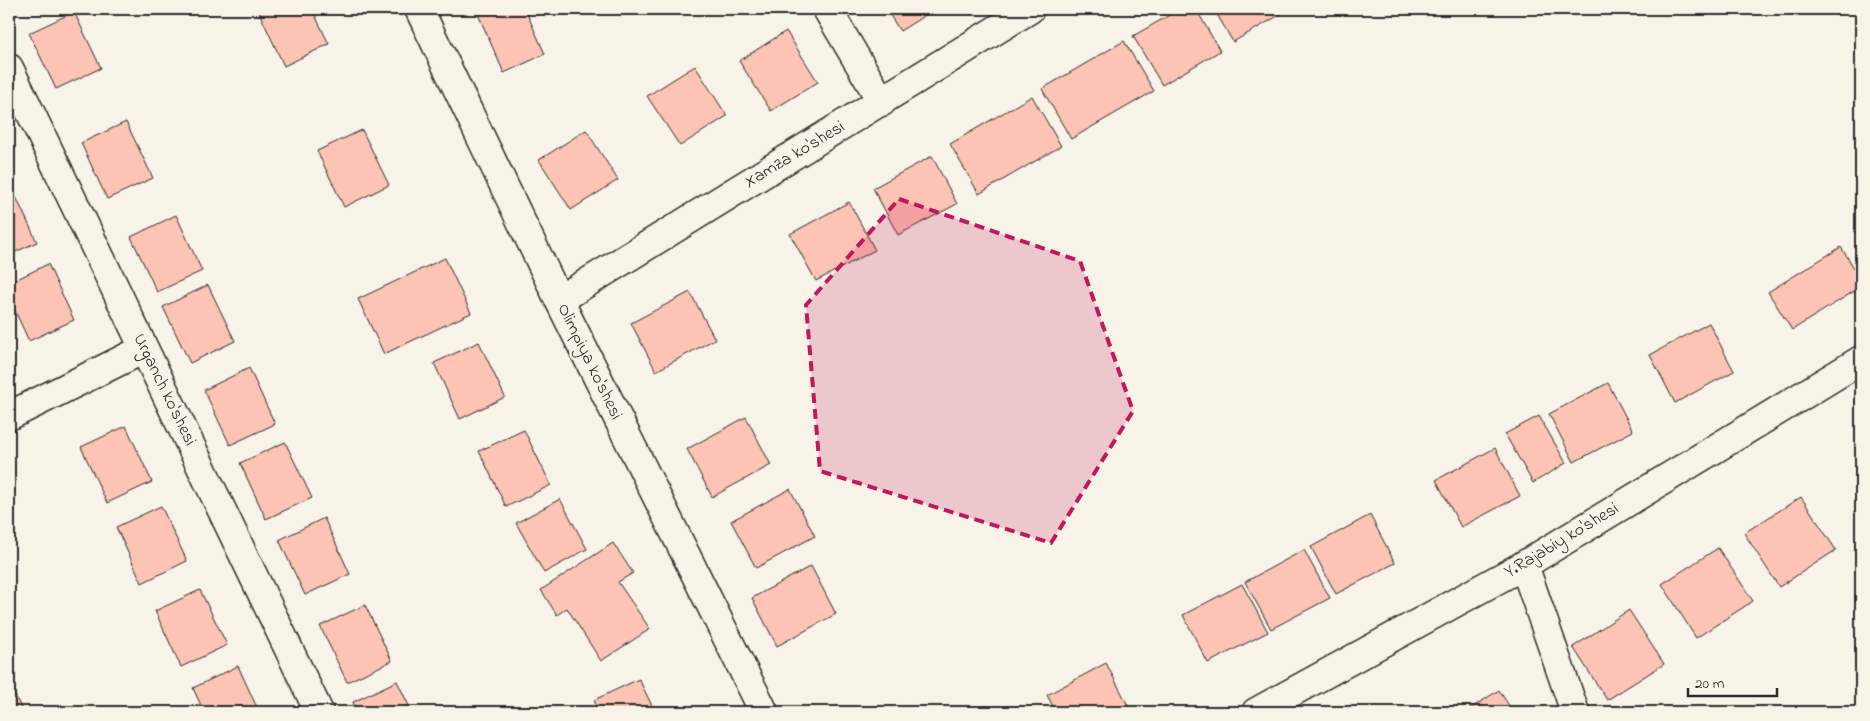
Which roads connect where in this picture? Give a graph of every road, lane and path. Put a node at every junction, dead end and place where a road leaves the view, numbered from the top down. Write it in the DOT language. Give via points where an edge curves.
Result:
graph roads {
  1 [pos="419,9"];
  2 [pos="827,9"];
  3 [pos="1030,9"];
  4 [pos="9,68"];
  5 [pos="882,102"];
  6 [pos="559,300"];
  7 [pos="144,350"];
  8 [pos="1861,360"];
  9 [pos="9,416"];
  10 [pos="1524,566"];
  11 [pos="319,712"];
  12 [pos="764,712"];
  13 [pos="1256,712"];
  14 [pos="1576,712"];
  1 -- 6 [label="street, Olimpiya ko'shesi"];
  2 -- 5 [label="street"];
  3 -- 5 [label="street, Xamza ko'shesi"];
  4 -- 7 [label="street, Urganch ko'shesi"];
  5 -- 6 [label="street, Xamza ko'shesi"];
  6 -- 12 [label="street, Olimpiya ko'shesi"];
  7 -- 9 [label="street"];
  7 -- 11 [label="street, Urganch ko'shesi"];
  8 -- 10 [label="street, Y.Rajabiy ko'shesi"];
  10 -- 13 [label="street, Y.Rajabiy ko'shesi"];
  10 -- 14 [label="street"];
}
